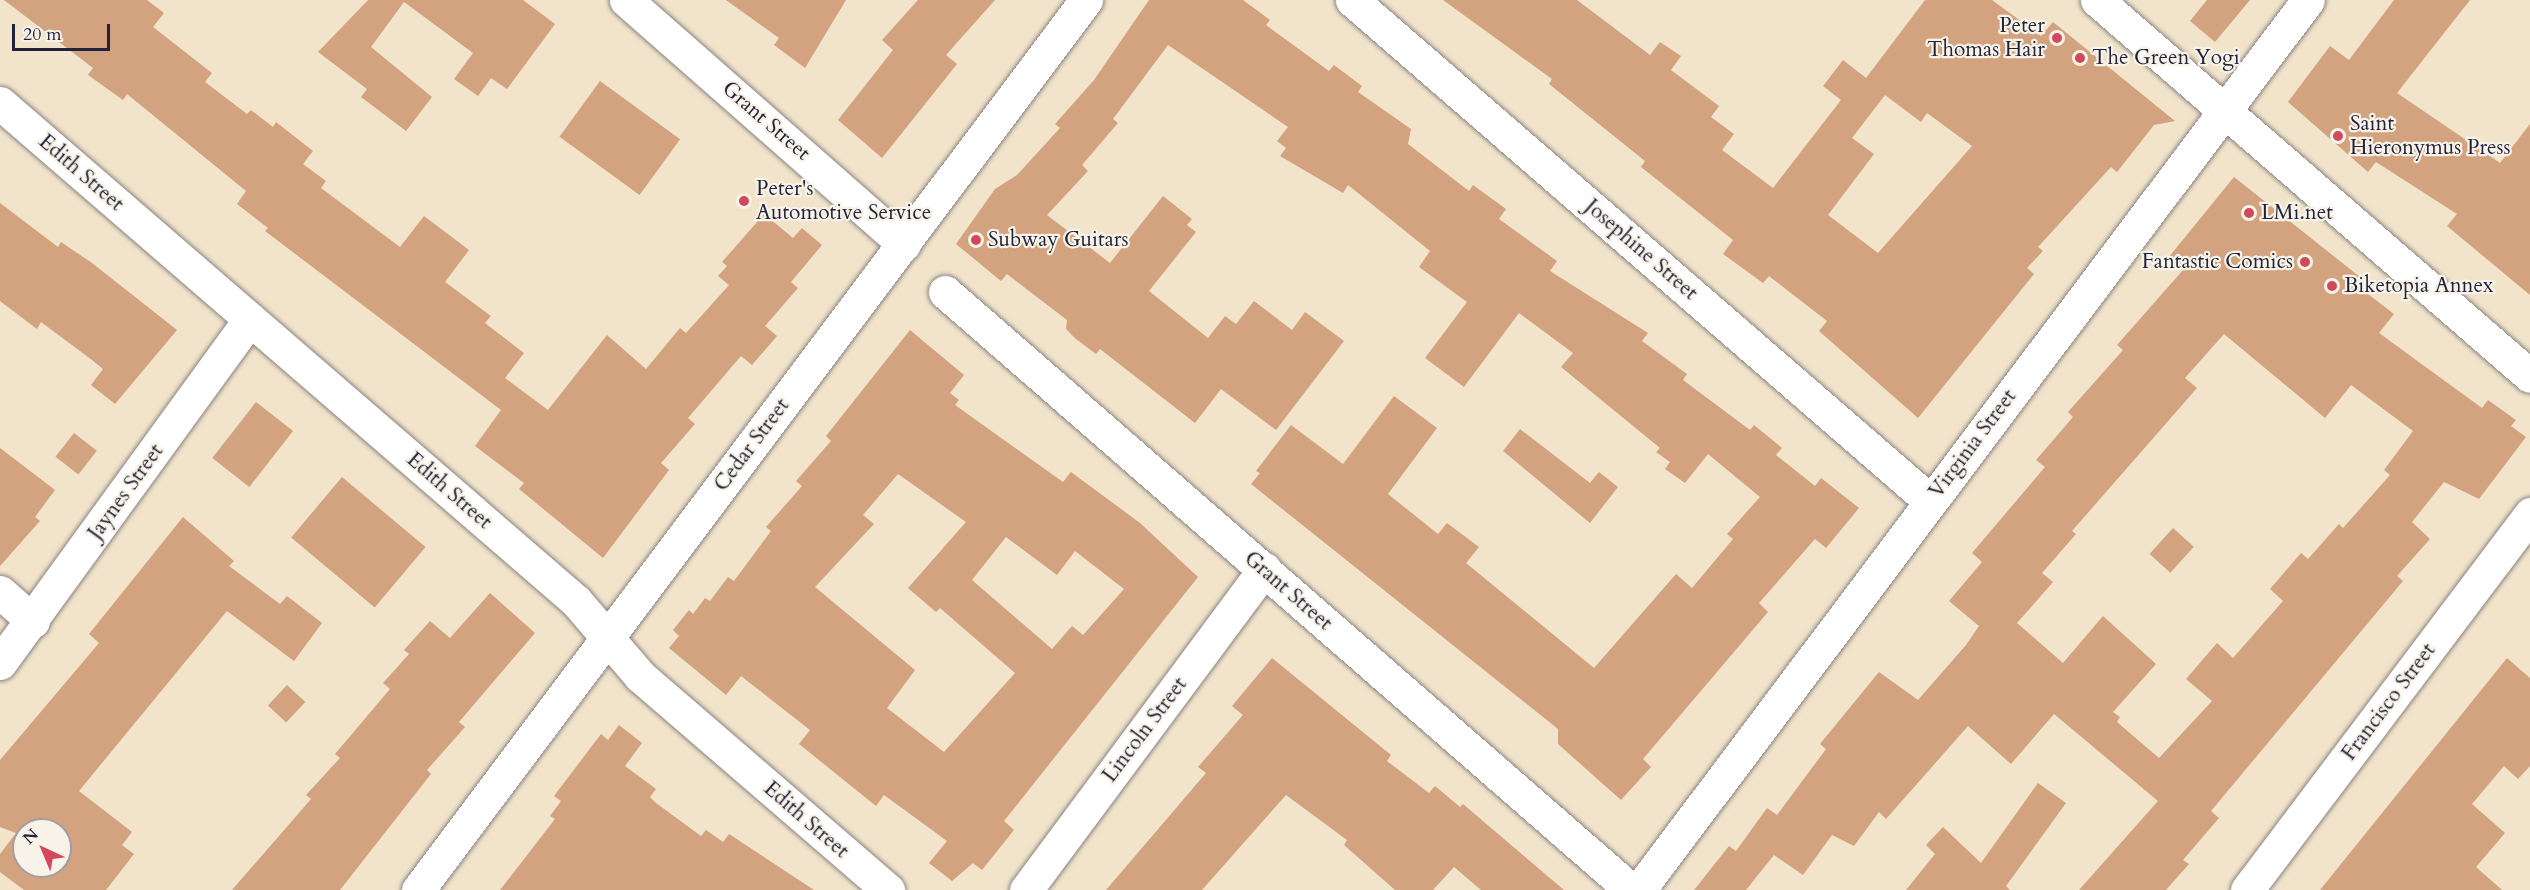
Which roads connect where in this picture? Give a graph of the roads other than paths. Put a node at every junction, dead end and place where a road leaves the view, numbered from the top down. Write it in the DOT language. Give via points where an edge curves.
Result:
graph roads {
  1 [pos="626,0"];
  2 [pos="1086,0"];
  3 [pos="1352,0"];
  4 [pos="2097,0"];
  5 [pos="2308,0"];
  6 [pos="0,103"];
  7 [pos="2224,111"];
  8 [pos="904,244"];
  9 [pos="945,292"];
  10 [pos="250,319"];
  11 [pos="2530,376"];
  12 [pos="1930,501"];
  13 [pos="2530,514"];
  14 [pos="1264,569"];
  15 [pos="0,592"];
  16 [pos="33,621"];
  17 [pos="607,637"];
  18 [pos="0,663"];
  19 [pos="418,890"];
  20 [pos="888,890"];
  21 [pos="1026,890"];
  22 [pos="1631,890"];
  23 [pos="1639,890"];
  24 [pos="2247,890"];
  1 -- 8 [label="street, Grant Street"];
  2 -- 8 [label="street, Cedar Street"];
  3 -- 12 [label="street, Josephine Street"];
  4 -- 7 [label="street"];
  5 -- 7 [label="street, Virginia Street"];
  6 -- 10 [label="street, Edith Street"];
  7 -- 11 [label="street"];
  7 -- 12 [label="street, Virginia Street"];
  8 -- 17 [label="street, Cedar Street"];
  9 -- 14 [label="street, Grant Street"];
  10 -- 16 [label="street, Jaynes Street"];
  10 -- 17 [label="street, Edith Street" via="576,601"];
  12 -- 23 [label="street, Virginia Street"];
  13 -- 24 [label="street, Francisco Street"];
  14 -- 21 [label="street, Lincoln Street"];
  14 -- 22 [label="street, Grant Street"];
  15 -- 16 [label="street"];
  16 -- 18 [label="street, Jaynes Street"];
  17 -- 19 [label="street, Cedar Street"];
  17 -- 20 [label="street, Edith Street" via="640,676"];
}
